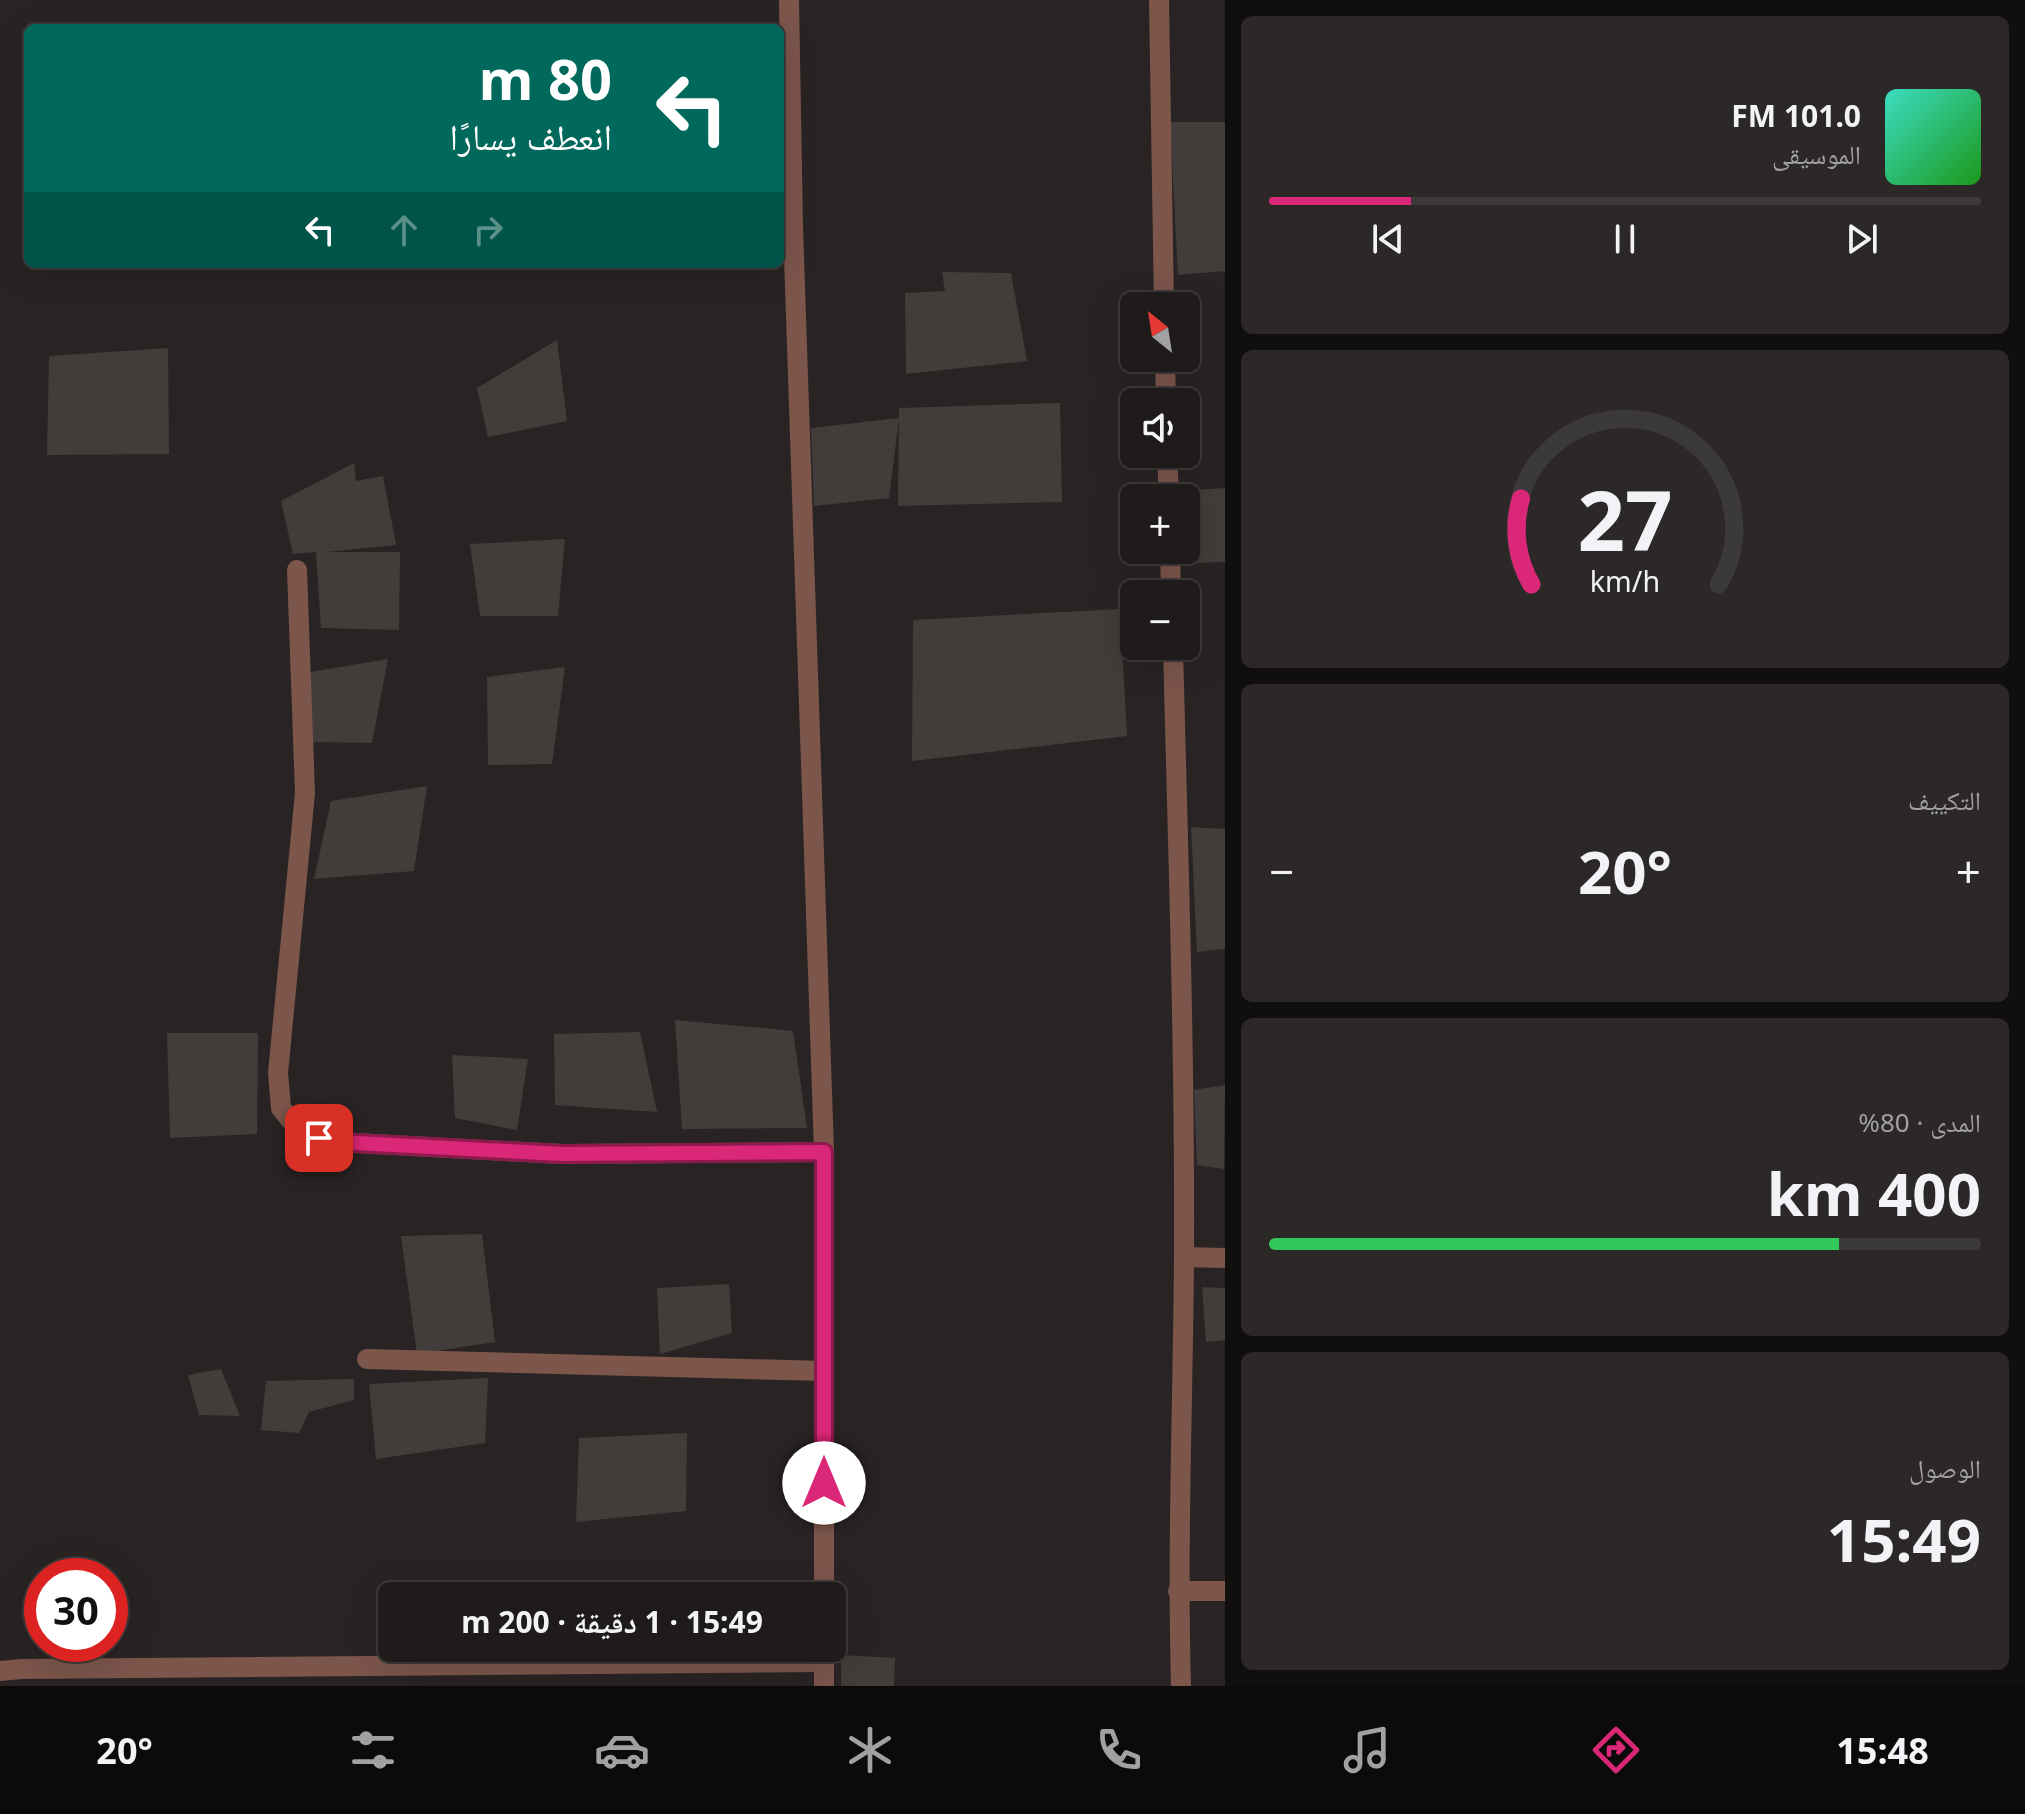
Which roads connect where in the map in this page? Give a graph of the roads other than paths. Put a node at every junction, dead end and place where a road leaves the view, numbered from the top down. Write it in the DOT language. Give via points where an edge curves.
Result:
graph roads {
  1 [pos="789,0"];
  2 [pos="1159,0"];
  3 [pos="1164,292"];
  4 [pos="297,570"];
  5 [pos="1173,660"];
  6 [pos="824,1152"];
  7 [pos="1184,1257"];
  8 [pos="1225,1258"];
  9 [pos="367,1359"];
  10 [pos="824,1371"];
  11 [pos="824,1582"];
  12 [pos="1178,1591"];
  13 [pos="1225,1591"];
  14 [pos="417,1662"];
  15 [pos="824,1662"];
  16 [pos="0,1671"];
  17 [pos="824,1686"];
  18 [pos="1181,1686"];
  1 -- 6 [label="street"];
  2 -- 3 [label="street"];
  4 -- 6 [label="street" via="305,793 278,1073 281,1108 301,1133 337,1142 562,1154"];
  5 -- 7 [label="street"];
  6 -- 10 [label="street"];
  7 -- 8 [label="street"];
  7 -- 12 [label="street"];
  9 -- 10 [label="street"];
  10 -- 11 [label="street"];
  12 -- 13 [label="street"];
  12 -- 18 [label="street"];
  14 -- 16 [label="street"];
  15 -- 17 [label="street"];
}
